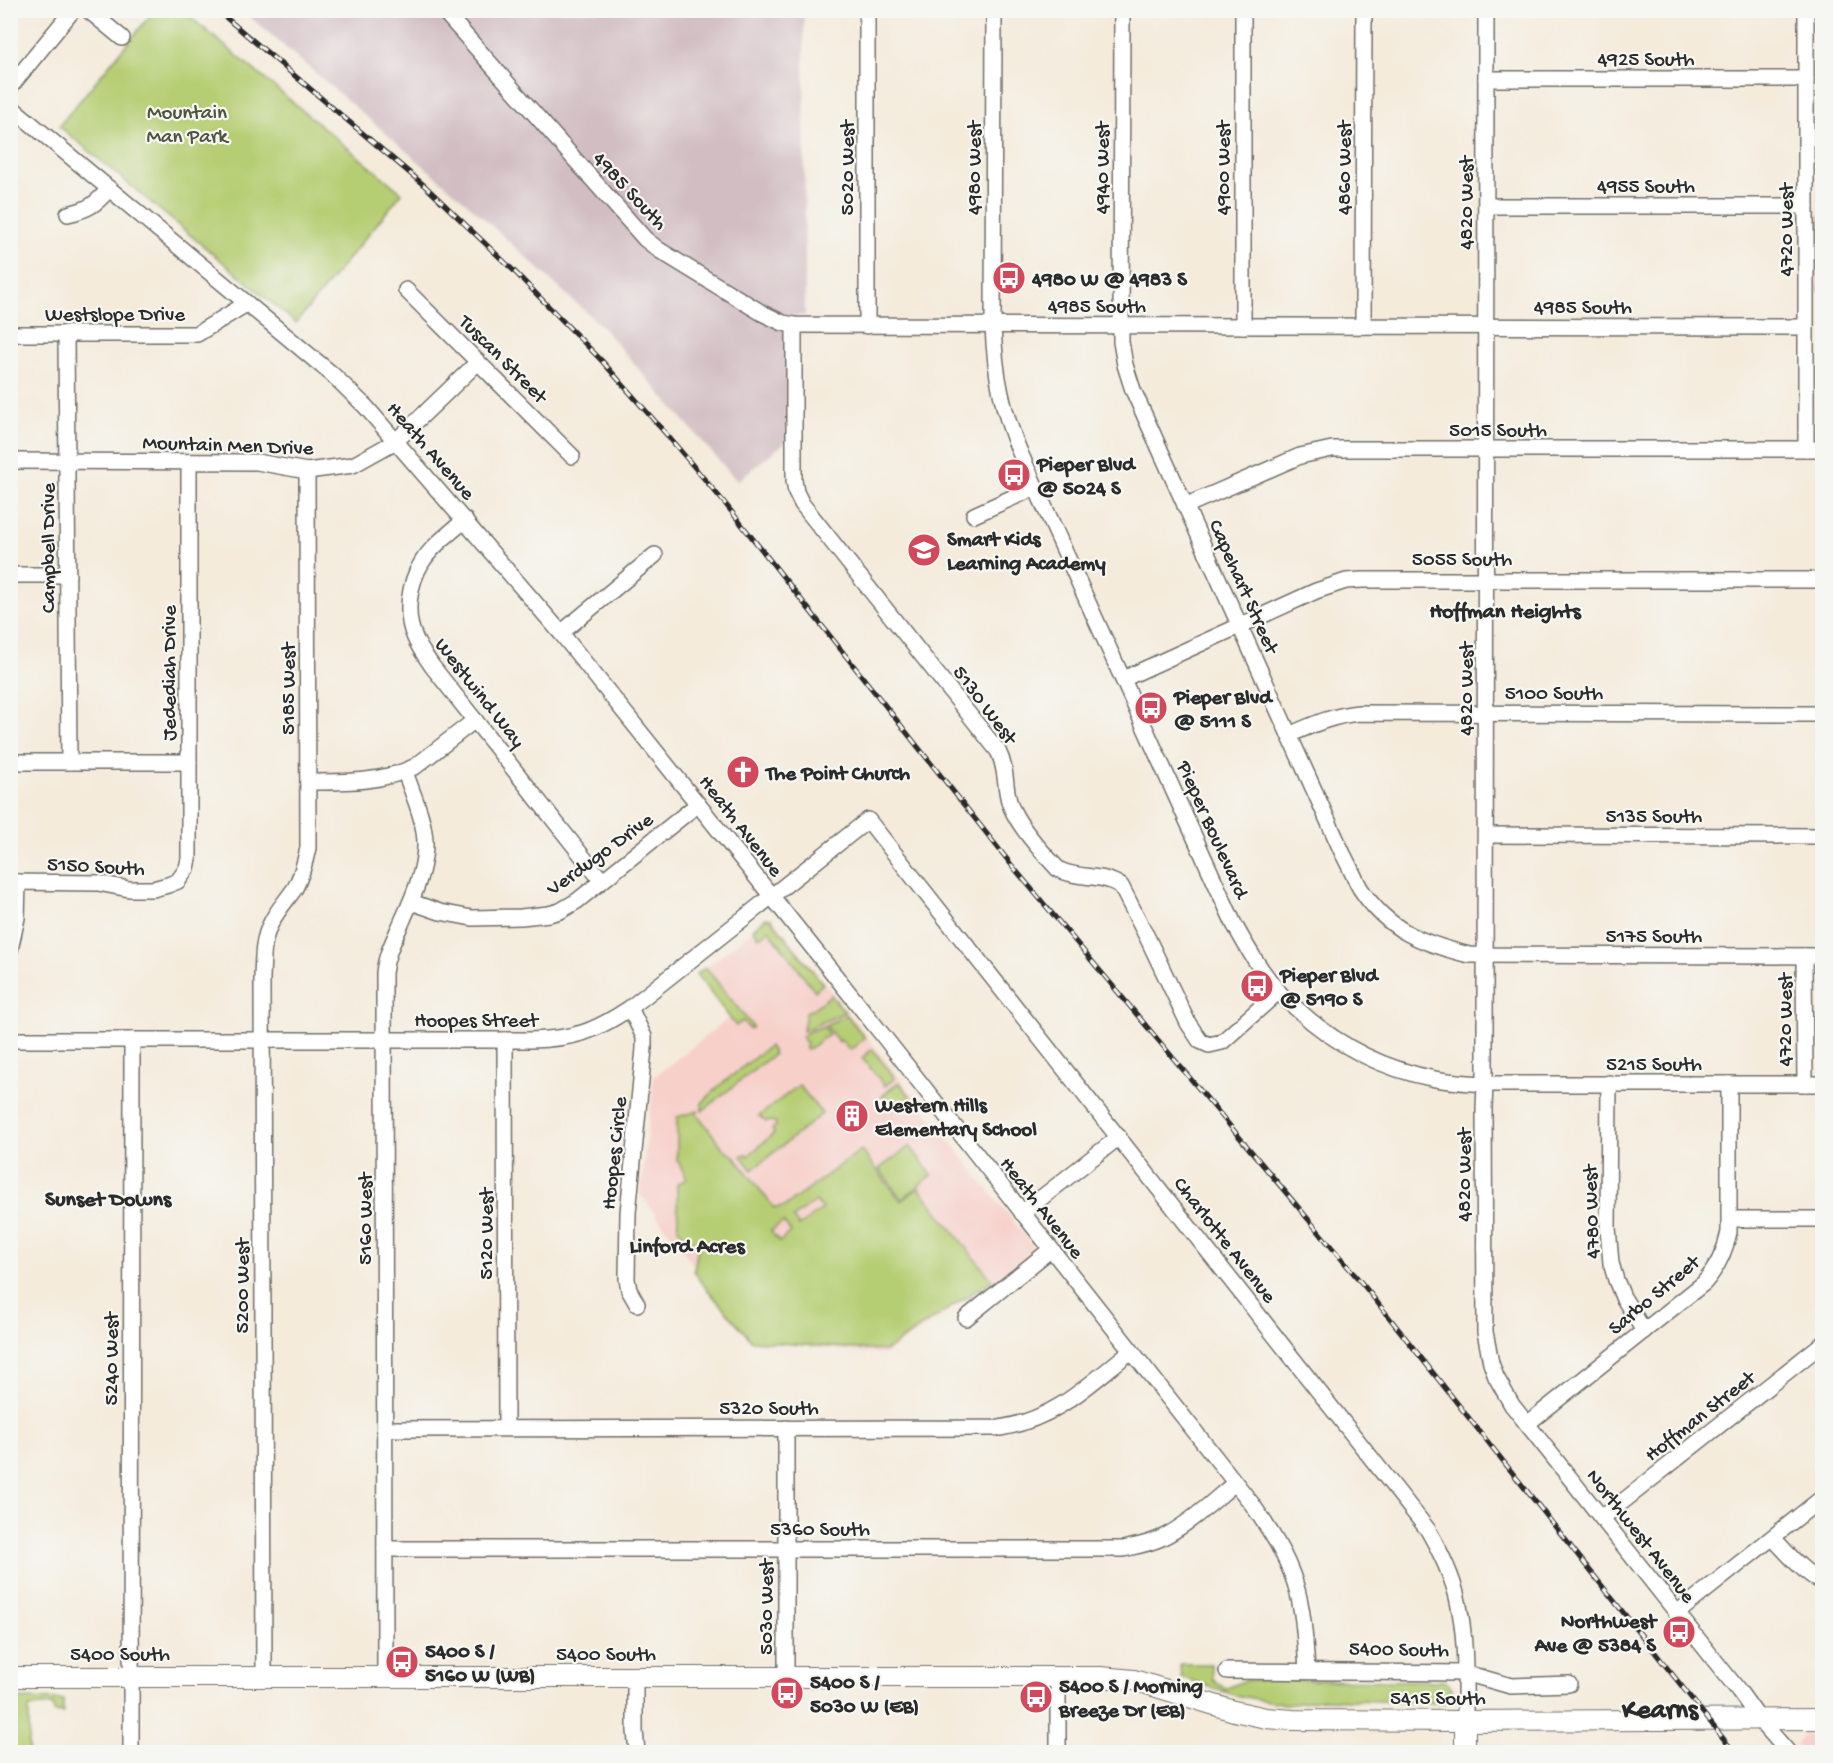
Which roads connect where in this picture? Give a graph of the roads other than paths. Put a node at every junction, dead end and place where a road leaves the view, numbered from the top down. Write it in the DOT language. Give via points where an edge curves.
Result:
graph roads {
  1 [pos="73,10"];
  2 [pos="88,10"];
  3 [pos="443,10"];
  4 [pos="867,10"];
  5 [pos="994,10"];
  6 [pos="1122,10"];
  7 [pos="1243,10"];
  8 [pos="1364,10"];
  9 [pos="1486,10"];
  10 [pos="1806,10"];
  11 [pos="122,38"];
  12 [pos="1486,79"];
  13 [pos="1806,79"];
  14 [pos="10,87"];
  15 [pos="10,105"];
  16 [pos="109,189"];
  17 [pos="1486,206"];
  18 [pos="1806,206"];
  19 [pos="68,214"];
  20 [pos="406,290"];
  21 [pos="246,303"];
  22 [pos="794,326"];
  23 [pos="867,326"];
  24 [pos="993,326"];
  25 [pos="1122,326"];
  26 [pos="1243,326"];
  27 [pos="1364,326"];
  28 [pos="1486,326"];
  29 [pos="1806,327"];
  30 [pos="66,333"];
  31 [pos="10,334"];
  32 [pos="478,362"];
  33 [pos="396,441"];
  34 [pos="1806,449"];
  35 [pos="1822,449"];
  36 [pos="1486,450"];
  37 [pos="572,456"];
  38 [pos="10,461"];
  39 [pos="68,461"];
  40 [pos="189,462"];
  41 [pos="307,471"];
  42 [pos="1036,487"];
  43 [pos="1185,506"];
  44 [pos="974,515"];
  45 [pos="465,520"];
  46 [pos="655,555"];
  47 [pos="10,575"];
  48 [pos="68,575"];
  49 [pos="1486,579"];
  50 [pos="1822,580"];
  51 [pos="1239,625"];
  52 [pos="561,633"];
  53 [pos="1123,678"];
  54 [pos="1485,713"];
  55 [pos="1822,714"];
  56 [pos="475,720"];
  57 [pos="1289,735"];
  58 [pos="10,762"];
  59 [pos="69,762"];
  60 [pos="189,762"];
  61 [pos="405,771"];
  62 [pos="308,782"];
  63 [pos="698,804"];
  64 [pos="868,820"];
  65 [pos="1486,835"];
  66 [pos="1822,836"];
  67 [pos="178,880"];
  68 [pos="602,880"];
  69 [pos="14,882"];
  70 [pos="771,897"];
  71 [pos="285,901"];
  72 [pos="411,902"];
  73 [pos="10,950"];
  74 [pos="1486,956"];
  75 [pos="1804,956"];
  76 [pos="1822,956"];
  77 [pos="1278,992"];
  78 [pos="630,1008"];
  79 [pos="132,1040"];
  80 [pos="261,1040"];
  81 [pos="10,1041"];
  82 [pos="385,1041"];
  83 [pos="505,1041"];
  84 [pos="1608,1083"];
  85 [pos="1485,1084"];
  86 [pos="1729,1084"];
  87 [pos="1805,1084"];
  88 [pos="1822,1084"];
  89 [pos="1119,1137"];
  90 [pos="1022,1213"];
  91 [pos="1730,1219"];
  92 [pos="1822,1219"];
  93 [pos="1050,1250"];
  94 [pos="637,1304"];
  95 [pos="966,1318"];
  96 [pos="1644,1331"];
  97 [pos="1485,1332"];
  98 [pos="1822,1344"];
  99 [pos="1131,1351"];
  100 [pos="1527,1424"];
  101 [pos="506,1428"];
  102 [pos="786,1428"];
  103 [pos="385,1429"];
  104 [pos="1236,1483"];
  105 [pos="1822,1498"];
  106 [pos="1602,1518"];
  107 [pos="1773,1538"];
  108 [pos="385,1549"];
  109 [pos="786,1549"];
  110 [pos="1822,1582"];
  111 [pos="1677,1613"];
  112 [pos="1227,1671"];
  113 [pos="1307,1671"];
  114 [pos="1465,1673"];
  115 [pos="10,1677"];
  116 [pos="131,1677"];
  117 [pos="264,1677"];
  118 [pos="385,1677"];
  119 [pos="635,1677"];
  120 [pos="786,1677"];
  121 [pos="1058,1677"];
  122 [pos="1569,1684"];
  123 [pos="1759,1719"];
  124 [pos="1822,1719"];
  125 [pos="1465,1721"];
  126 [pos="131,1752"];
  127 [pos="637,1752"];
  128 [pos="1058,1752"];
  129 [pos="1465,1752"];
  130 [pos="1788,1752"];
  1 -- 14 [label="street"];
  2 -- 11 [label="street"];
  3 -- 22 [label="street, 4985 South" via="645,239 762,313"];
  4 -- 23 [label="street, 5020 West"];
  5 -- 24 [label="street, 4980 West"];
  6 -- 25 [label="street, 4940 West"];
  7 -- 26 [label="street, 4900 West"];
  8 -- 27 [label="street, 4860 West"];
  9 -- 12 [label="street, 4820 West"];
  10 -- 13 [label="street, 4720 West"];
  12 -- 13 [label="street, 4925 South"];
  12 -- 17 [label="street, 4820 West"];
  13 -- 18 [label="street, 4720 West"];
  15 -- 16 [label="street, Heath Avenue"];
  16 -- 19 [label="street" via="95,205"];
  16 -- 21 [label="street, Heath Avenue"];
  17 -- 18 [label="street, 4955 South"];
  17 -- 28 [label="street, 4820 West"];
  18 -- 29 [label="street, 4720 West"];
  20 -- 32 [label="street, Tuscan Street"];
  21 -- 30 [label="street, Westslope Drive" via="198,334"];
  21 -- 33 [label="street, Heath Avenue" via="333,375"];
  22 -- 23 [label="street, 4985 South"];
  22 -- 77 [label="street, 5130 West" via="796,492 998,752 1005,766 1011,809 1031,838 1065,873 1121,886 1200,1041 1209,1045 1227,1039"];
  23 -- 24 [label="street, 4985 South"];
  24 -- 25 [label="street, 4985 South"];
  24 -- 42 [label="street, Pieper Boulevard" via="1002,403"];
  25 -- 26 [label="street, 4985 South"];
  25 -- 43 [label="street, Capehart Street" via="1121,342 1132,390"];
  26 -- 27 [label="street, 4985 South"];
  27 -- 28 [label="street, 4985 South"];
  28 -- 29 [label="street, 4985 South"];
  28 -- 36 [label="street, 4820 West"];
  29 -- 34 [label="street, 4720 West"];
  30 -- 31 [label="street, Westslope Drive"];
  30 -- 39 [label="street, Campbell Drive"];
  32 -- 33 [label="street, Mountain Men Drive"];
  32 -- 37 [label="street, Tuscan Street"];
  33 -- 41 [label="street, Mountain Men Drive" via="353,465"];
  33 -- 45 [label="street, Heath Avenue"];
  34 -- 35 [label="street, 5015 South"];
  34 -- 36 [label="street, 5015 South"];
  36 -- 43 [label="street, 5015 South" via="1316,451"];
  36 -- 49 [label="street, 4820 West"];
  38 -- 39 [label="street, Mountain Men Drive"];
  39 -- 40 [label="street, Mountain Men Drive"];
  39 -- 48 [label="street, Campbell Drive"];
  40 -- 41 [label="street, Mountain Men Drive" via="256,462"];
  40 -- 60 [label="street, Jedediah Drive"];
  41 -- 62 [label="street, 5185 West"];
  42 -- 44 [label="street"];
  42 -- 53 [label="street, Pieper Boulevard"];
  43 -- 51 [label="street, Capehart Street"];
  45 -- 52 [label="street, Heath Avenue"];
  45 -- 56 [label="street, Westwind Way" via="422,563 410,592 409,607 414,637 422,652"];
  46 -- 52 [label="street"];
  47 -- 48 [label="street"];
  48 -- 59 [label="street, Campbell Drive"];
  49 -- 50 [label="street, 5055 South"];
  49 -- 51 [label="street, 5055 South" via="1346,581"];
  49 -- 54 [label="street, 4820 West"];
  51 -- 53 [label="street, 5055 South"];
  51 -- 57 [label="street, Capehart Street"];
  52 -- 63 [label="street, Heath Avenue"];
  53 -- 77 [label="street, Pieper Boulevard" via="1234,924 1255,962"];
  54 -- 55 [label="street, 5100 South"];
  54 -- 57 [label="street, 5100 South" via="1343,714"];
  54 -- 65 [label="street, 4820 West"];
  56 -- 61 [label="street"];
  56 -- 68 [label="street, Westwind Way"];
  57 -- 74 [label="street, Capehart Street" via="1343,854 1373,905 1409,935 1434,946"];
  58 -- 59 [label="street"];
  59 -- 60 [label="street"];
  60 -- 67 [label="street, Jedediah Drive" via="189,859"];
  61 -- 62 [label="street" via="368,780"];
  61 -- 72 [label="street, 5160 West" via="423,826 425,845"];
  62 -- 71 [label="street, 5185 West" via="307,855 301,876"];
  63 -- 68 [label="street, Verdugo Drive"];
  63 -- 70 [label="street, Heath Avenue"];
  64 -- 70 [label="street, Hoopes Street"];
  64 -- 89 [label="street, Charlotte Avenue"];
  65 -- 66 [label="street, 5135 South"];
  65 -- 74 [label="street, 4820 West"];
  67 -- 69 [label="street, 5150 South" via="153,889 129,890 98,883"];
  68 -- 72 [label="street, Verdugo Drive" via="560,911 537,916 472,918"];
  69 -- 73 [label="street" via="17,918"];
  70 -- 78 [label="street, Hoopes Street"];
  70 -- 90 [label="street, Heath Avenue"];
  71 -- 80 [label="street, 5200 West" via="271,921 264,941"];
  72 -- 82 [label="street, 5160 West" via="385,963"];
  74 -- 75 [label="street, 5175 South"];
  74 -- 85 [label="street, 4820 West"];
  75 -- 76 [label="street, 5175 South"];
  75 -- 87 [label="street, 4720 West"];
  77 -- 85 [label="street, Pieper Boulevard" via="1322,1030 1359,1054 1434,1079"];
  78 -- 83 [label="street, Hoopes Street" via="606,1024 570,1037"];
  78 -- 94 [label="street, Hoopes Circle" via="644,1037 627,1213 627,1279"];
  79 -- 80 [label="street, Hoopes Street"];
  79 -- 81 [label="street, Hoopes Street"];
  79 -- 116 [label="street, 5240 West"];
  80 -- 82 [label="street, Hoopes Street"];
  80 -- 117 [label="street, 5200 West"];
  82 -- 83 [label="street, Hoopes Street"];
  82 -- 103 [label="street, 5160 West"];
  83 -- 101 [label="street, 5120 West"];
  84 -- 85 [label="street, 5215 South"];
  84 -- 86 [label="street, 5215 South"];
  84 -- 96 [label="street, 4780 West" via="1611,1263 1623,1297"];
  85 -- 97 [label="street, 4820 West"];
  86 -- 87 [label="street, 5215 South"];
  86 -- 91 [label="street, Sarbo Street"];
  87 -- 88 [label="street, 5215 South"];
  89 -- 90 [label="street"];
  89 -- 114 [label="street, Charlotte Avenue" via="1428,1530 1457,1597"];
  90 -- 93 [label="street, Heath Avenue"];
  91 -- 92 [label="street"];
  91 -- 96 [label="street, Sarbo Street" via="1726,1245 1716,1269"];
  93 -- 95 [label="street"];
  93 -- 99 [label="street, Heath Avenue"];
  96 -- 100 [label="street, Sarbo Street"];
  97 -- 100 [label="street, Northwest Avenue" via="1496,1377"];
  98 -- 106 [label="street, Hoffman Street"];
  99 -- 102 [label="street, 5320 South" via="1062,1406 1016,1425 985,1429"];
  99 -- 104 [label="street, Heath Avenue"];
  100 -- 106 [label="street, Northwest Avenue"];
  101 -- 102 [label="street, 5320 South"];
  101 -- 103 [label="street, 5320 South"];
  102 -- 109 [label="street, 5030 West"];
  103 -- 108 [label="street, 5160 West"];
  104 -- 109 [label="street, 5360 South" via="1161,1538 1123,1549"];
  104 -- 113 [label="street, Heath Avenue" via="1281,1549 1295,1581"];
  105 -- 107 [label="street"];
  106 -- 111 [label="street, Northwest Avenue"];
  107 -- 110 [label="street" via="1798,1565"];
  107 -- 111 [label="street"];
  108 -- 109 [label="street, 5360 South"];
  108 -- 118 [label="street, 5160 West"];
  109 -- 120 [label="street, 5030 West"];
  111 -- 123 [label="street, Northwest Avenue"];
  112 -- 113 [label="street, 5400 South"];
  113 -- 114 [label="street, 5400 South"];
  114 -- 122 [label="street, 5400 South" via="1511,1686"];
  114 -- 125 [label="street, Charlotte Avenue"];
  115 -- 116 [label="main road, 5400 South"];
  116 -- 117 [label="main road, 5400 South"];
  116 -- 126 [label="street, 5240 West"];
  117 -- 118 [label="main road, 5400 South"];
  118 -- 119 [label="main road, 5400 South"];
  119 -- 120 [label="main road, 5400 South"];
  119 -- 127 [label="street"];
  120 -- 121 [label="main road, 5400 South"];
  121 -- 125 [label="main road, 5415 South" via="1134,1680 1266,1718"];
  121 -- 128 [label="street"];
  123 -- 124 [label="main road, 5415 South"];
  123 -- 125 [label="main road, 5415 South"];
  123 -- 130 [label="street, Northwest Avenue"];
  125 -- 129 [label="main road"];
}
